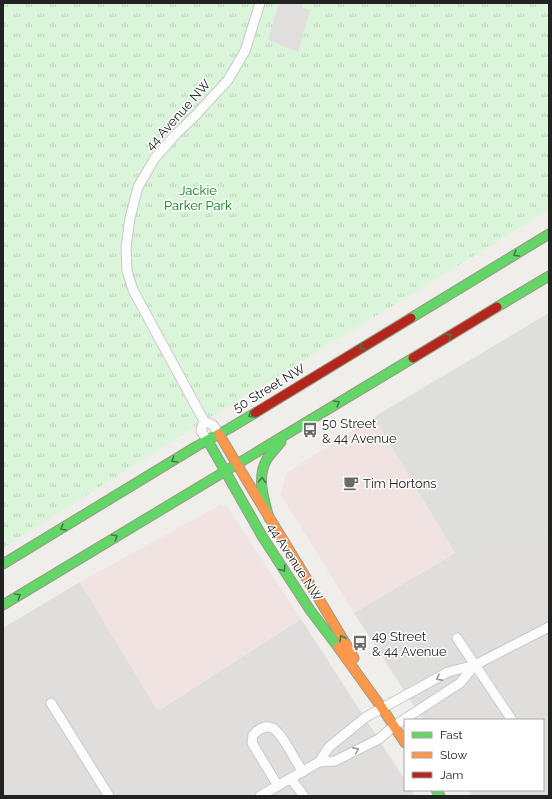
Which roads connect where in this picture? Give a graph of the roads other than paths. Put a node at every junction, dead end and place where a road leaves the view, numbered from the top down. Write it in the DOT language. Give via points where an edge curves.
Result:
graph roads {
  1 [pos="260,3"];
  2 [pos="549,234"];
  3 [pos="549,276"];
  4 [pos="204,421"];
  5 [pos="292,431"];
  6 [pos="219,434"];
  7 [pos="208,441"];
  8 [pos="236,464"];
  9 [pos="225,471"];
  10 [pos="269,518"];
  11 [pos="3,564"];
  12 [pos="3,605"];
  13 [pos="549,627"];
  14 [pos="457,638"];
  15 [pos="475,665"];
  16 [pos="51,703"];
  17 [pos="382,708"];
  18 [pos="404,719"];
  19 [pos="405,719"];
  20 [pos="511,719"];
  21 [pos="394,726"];
  22 [pos="404,741"];
  23 [pos="319,762"];
  24 [pos="303,772"];
  25 [pos="291,778"];
  26 [pos="278,786"];
  27 [pos="108,796"];
  28 [pos="260,796"];
  29 [pos="304,796"];
  1 -- 4 [label="street, 44 Avenue NW" via="244,51 228,80 155,158 138,187 126,246 127,271 132,290"];
  2 -- 6 [label="main road, 50 Street NW, one-way"];
  5 -- 3 [label="main road, one-way"];
  4 -- 6 [label="street, 44 Avenue NW" via="213,425"];
  4 -- 7 [label="street, 44 Avenue NW" via="201,431"];
  5 -- 8 [label="main road"];
  10 -- 5 [label="main road, one-way" via="261,486 262,469 266,460"];
  6 -- 7 [label="main road, 50 Street NW"];
  6 -- 8 [label="main road, 44 Avenue NW"];
  7 -- 9 [label="main road, 44 Avenue NW"];
  7 -- 11 [label="main road, 50 Street NW, one-way"];
  8 -- 9 [label="main road"];
  8 -- 10 [label="main road, 44 Avenue NW"];
  12 -- 9 [label="main road, one-way"];
  9 -- 17 [label="main road, 44 Avenue NW, one-way" via="262,536 310,610"];
  17 -- 10 [label="main road, 44 Avenue NW, one-way"];
  13 -- 15 [label="street"];
  14 -- 15 [label="street"];
  15 -- 17 [label="street, one-way" via="448,672"];
  15 -- 19 [label="street" via="460,683"];
  15 -- 20 [label="street"];
  16 -- 27 [label="street"];
  17 -- 21 [label="main road, 44 Avenue NW"];
  17 -- 23 [label="street" via="366,717 329,748"];
  18 -- 21 [label="street"];
  21 -- 22 [label="main road, 44 Avenue NW"];
  23 -- 21 [label="street, one-way" via="335,760 379,739"];
  23 -- 24 [label="street"];
  24 -- 25 [label="street"];
  24 -- 26 [label="street" via="279,733 272,728 258,729 253,735 252,743"];
  25 -- 26 [label="street"];
  25 -- 29 [label="street"];
  26 -- 28 [label="street"];
}
